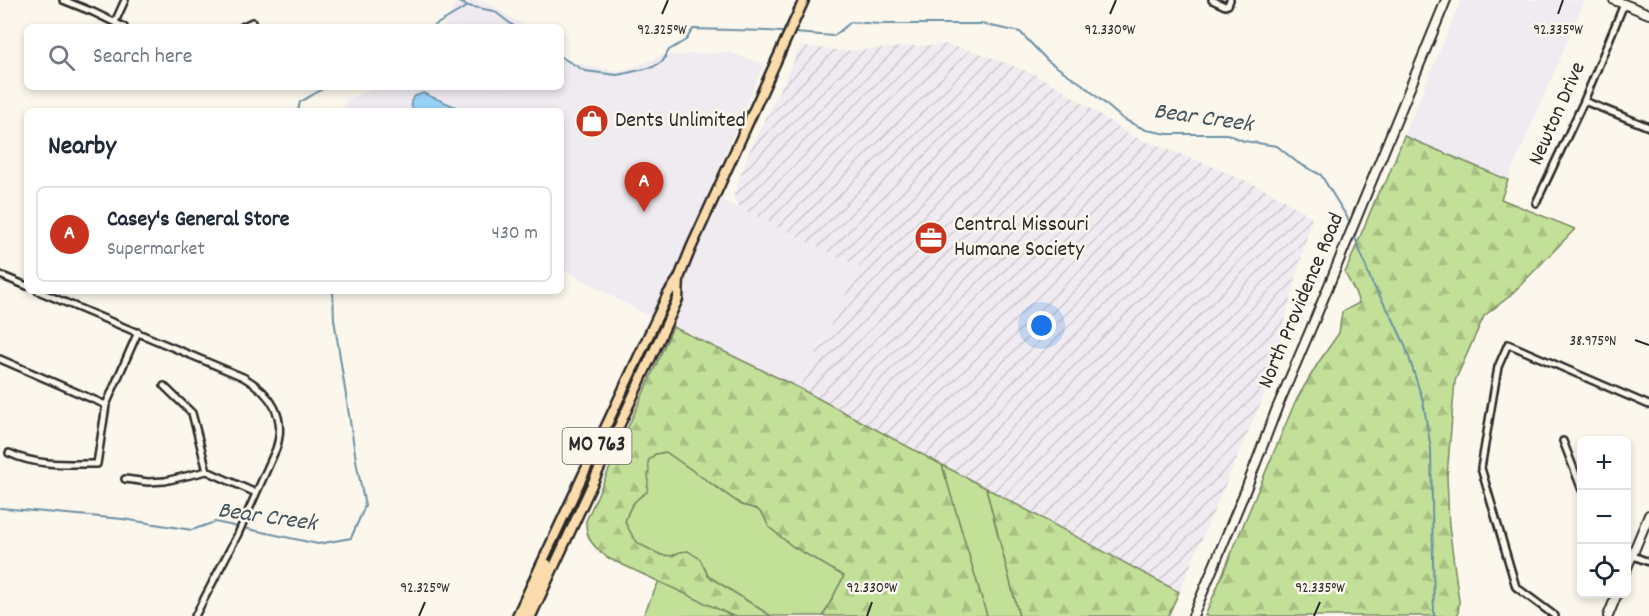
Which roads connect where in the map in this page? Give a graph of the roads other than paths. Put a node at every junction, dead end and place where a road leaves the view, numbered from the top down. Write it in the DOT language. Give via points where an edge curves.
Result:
graph roads {
  1 [pos="63,0"];
  2 [pos="125,0"];
  3 [pos="804,0"];
  4 [pos="1212,0"];
  5 [pos="1230,0"];
  6 [pos="1446,0"];
  7 [pos="1614,0"];
  8 [pos="1624,4"];
  9 [pos="1649,14"];
  10 [pos="115,22"];
  11 [pos="252,22"];
  12 [pos="119,24"];
  13 [pos="248,24"];
  14 [pos="1584,101"];
  15 [pos="1649,127"];
  16 [pos="1536,203"];
  17 [pos="0,275"];
  18 [pos="679,278"];
  19 [pos="24,285"];
  20 [pos="45,294"];
  21 [pos="138,332"];
  22 [pos="0,359"];
  23 [pos="164,386"];
  24 [pos="106,405"];
  25 [pos="1649,405"];
  26 [pos="1563,441"];
  27 [pos="9,453"];
  28 [pos="591,457"];
  29 [pos="207,471"];
  30 [pos="125,479"];
  31 [pos="1577,479"];
  32 [pos="256,493"];
  33 [pos="1649,515"];
  34 [pos="550,545"];
  35 [pos="564,545"];
  36 [pos="1633,555"];
  37 [pos="1631,559"];
  38 [pos="1649,562"];
  39 [pos="1615,598"];
  40 [pos="195,616"];
  41 [pos="517,616"];
  42 [pos="524,616"];
  43 [pos="531,616"];
  44 [pos="1193,616"];
  45 [pos="1555,616"];
  46 [pos="1608,616"];
  1 -- 10 [label="street"];
  2 -- 10 [label="street"];
  3 -- 18 [label="main road, MO 763"];
  4 -- 5 [label="street" via="1225,6"];
  6 -- 44 [label="street, North Providence Road"];
  7 -- 8 [label="street"];
  8 -- 9 [label="street"];
  8 -- 14 [label="street, Newton Drive"];
  10 -- 12 [label="street"];
  11 -- 13 [label="street"];
  14 -- 15 [label="street"];
  14 -- 16 [label="street, Newton Drive"];
  17 -- 19 [label="street"];
  18 -- 28 [label="main road, MO 763"];
  18 -- 35 [label="main road, MO 763" via="678,299"];
  20 -- 21 [label="street"];
  21 -- 24 [label="street"];
  21 -- 32 [label="street" via="243,377 266,394 278,417 280,439"];
  22 -- 24 [label="street"];
  23 -- 29 [label="street" via="192,413"];
  24 -- 27 [label="street" via="97,464 44,462"];
  25 -- 45 [label="street" via="1508,344 1497,367 1481,468 1516,587"];
  26 -- 31 [label="street"];
  28 -- 34 [label="main road, MO 763"];
  28 -- 35 [label="main road" via="591,470 566,522"];
  29 -- 30 [label="street" via="165,481"];
  29 -- 32 [label="street"];
  32 -- 40 [label="street"];
  33 -- 36 [label="street"];
  34 -- 41 [label="main road, MO 763"];
  34 -- 42 [label="main road" via="548,562"];
  35 -- 43 [label="main road, MO 763"];
  36 -- 37 [label="street"];
  36 -- 38 [label="street"];
  39 -- 46 [label="street"];
}
